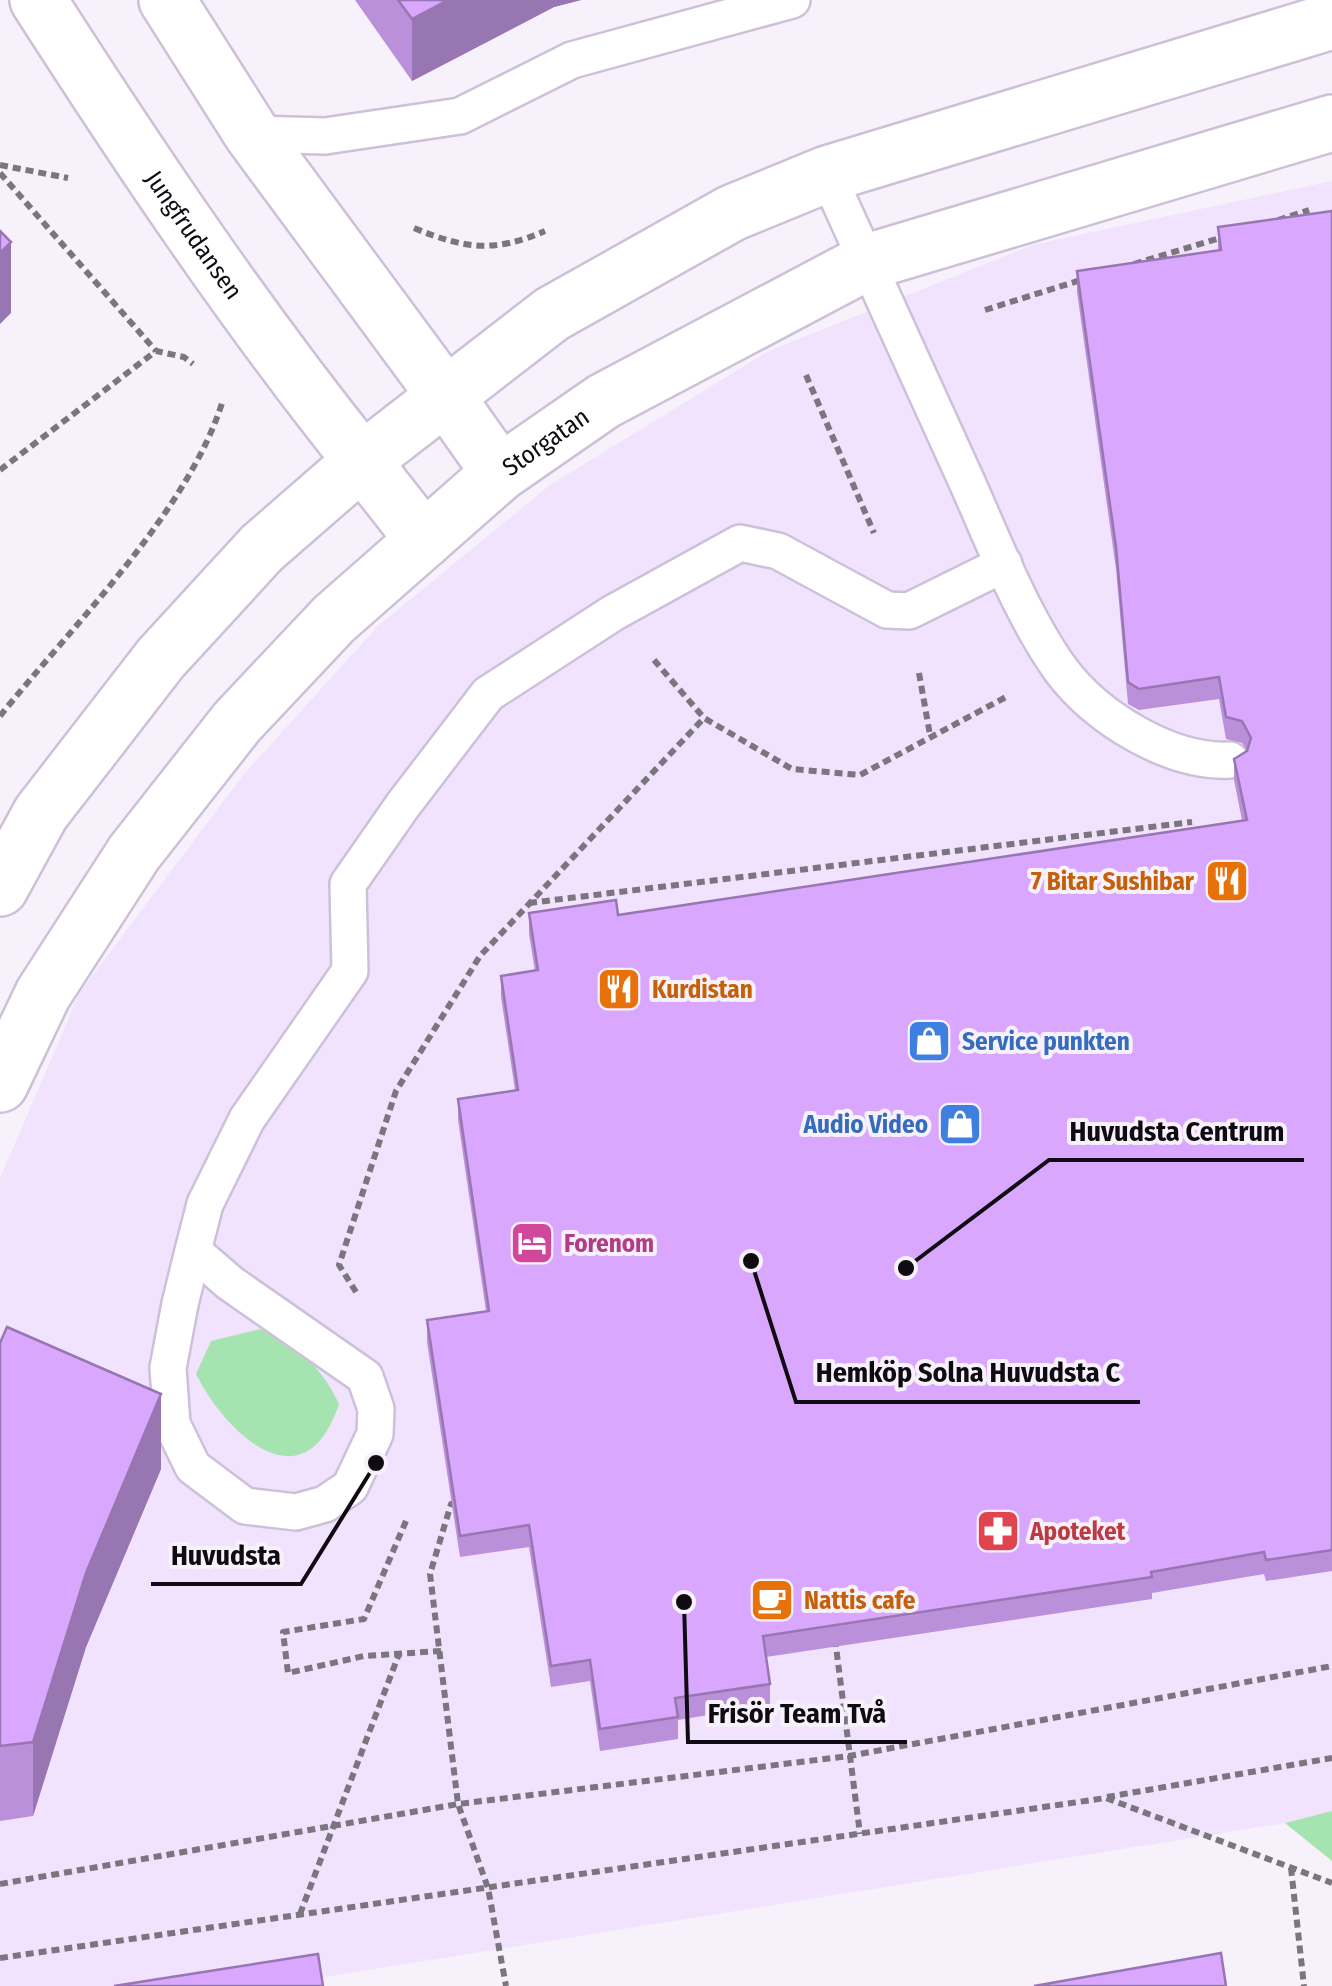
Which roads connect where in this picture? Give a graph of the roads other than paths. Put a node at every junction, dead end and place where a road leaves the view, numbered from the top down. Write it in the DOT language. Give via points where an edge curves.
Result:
graph roads {
  1 [pos="38,0"];
  2 [pos="167,0"];
  3 [pos="792,0"];
  4 [pos="1332,21"];
  5 [pos="1332,123"];
  6 [pos="252,134"];
  7 [pos="827,174"];
  8 [pos="867,262"];
  9 [pos="447,398"];
  10 [pos="362,461"];
  11 [pos="500,473"];
  12 [pos="424,540"];
  13 [pos="1004,564"];
  14 [pos="1230,760"];
  15 [pos="0,888"];
  16 [pos="0,1084"];
  17 [pos="192,1251"];
  1 -- 10 [label="street, Jungfrudansen" via="276,354"];
  2 -- 6 [label="street"];
  3 -- 6 [label="lane" via="572,60 460,116 326,136"];
  4 -- 7 [label="street"];
  5 -- 8 [label="street, Storgatan"];
  6 -- 9 [label="street"];
  7 -- 8 [label="lane"];
  7 -- 9 [label="street" via="732,213 552,314"];
  8 -- 11 [label="street, Storgatan" via="604,401"];
  8 -- 13 [label="lane"];
  9 -- 10 [label="street"];
  9 -- 11 [label="street"];
  10 -- 12 [label="street, Jungfrudansen"];
  10 -- 15 [label="street" via="262,548 161,658 41,813"];
  11 -- 12 [label="street, Storgatan"];
  12 -- 16 [label="street, Storgatan" via="334,620 237,722 134,853 43,994"];
  13 -- 14 [label="lane" via="1061,670 1095,706 1138,733 1206,761"];
  13 -- 17 [label="lane" via="908,612 887,610 778,550 740,543 612,613 488,694 348,884 350,971 247,1119 205,1204"];
  17 -- 17 [label="lane" via="168,1368 172,1424 193,1467 245,1506 296,1512 325,1504 350,1487 375,1434 376,1408 365,1376"];
}
